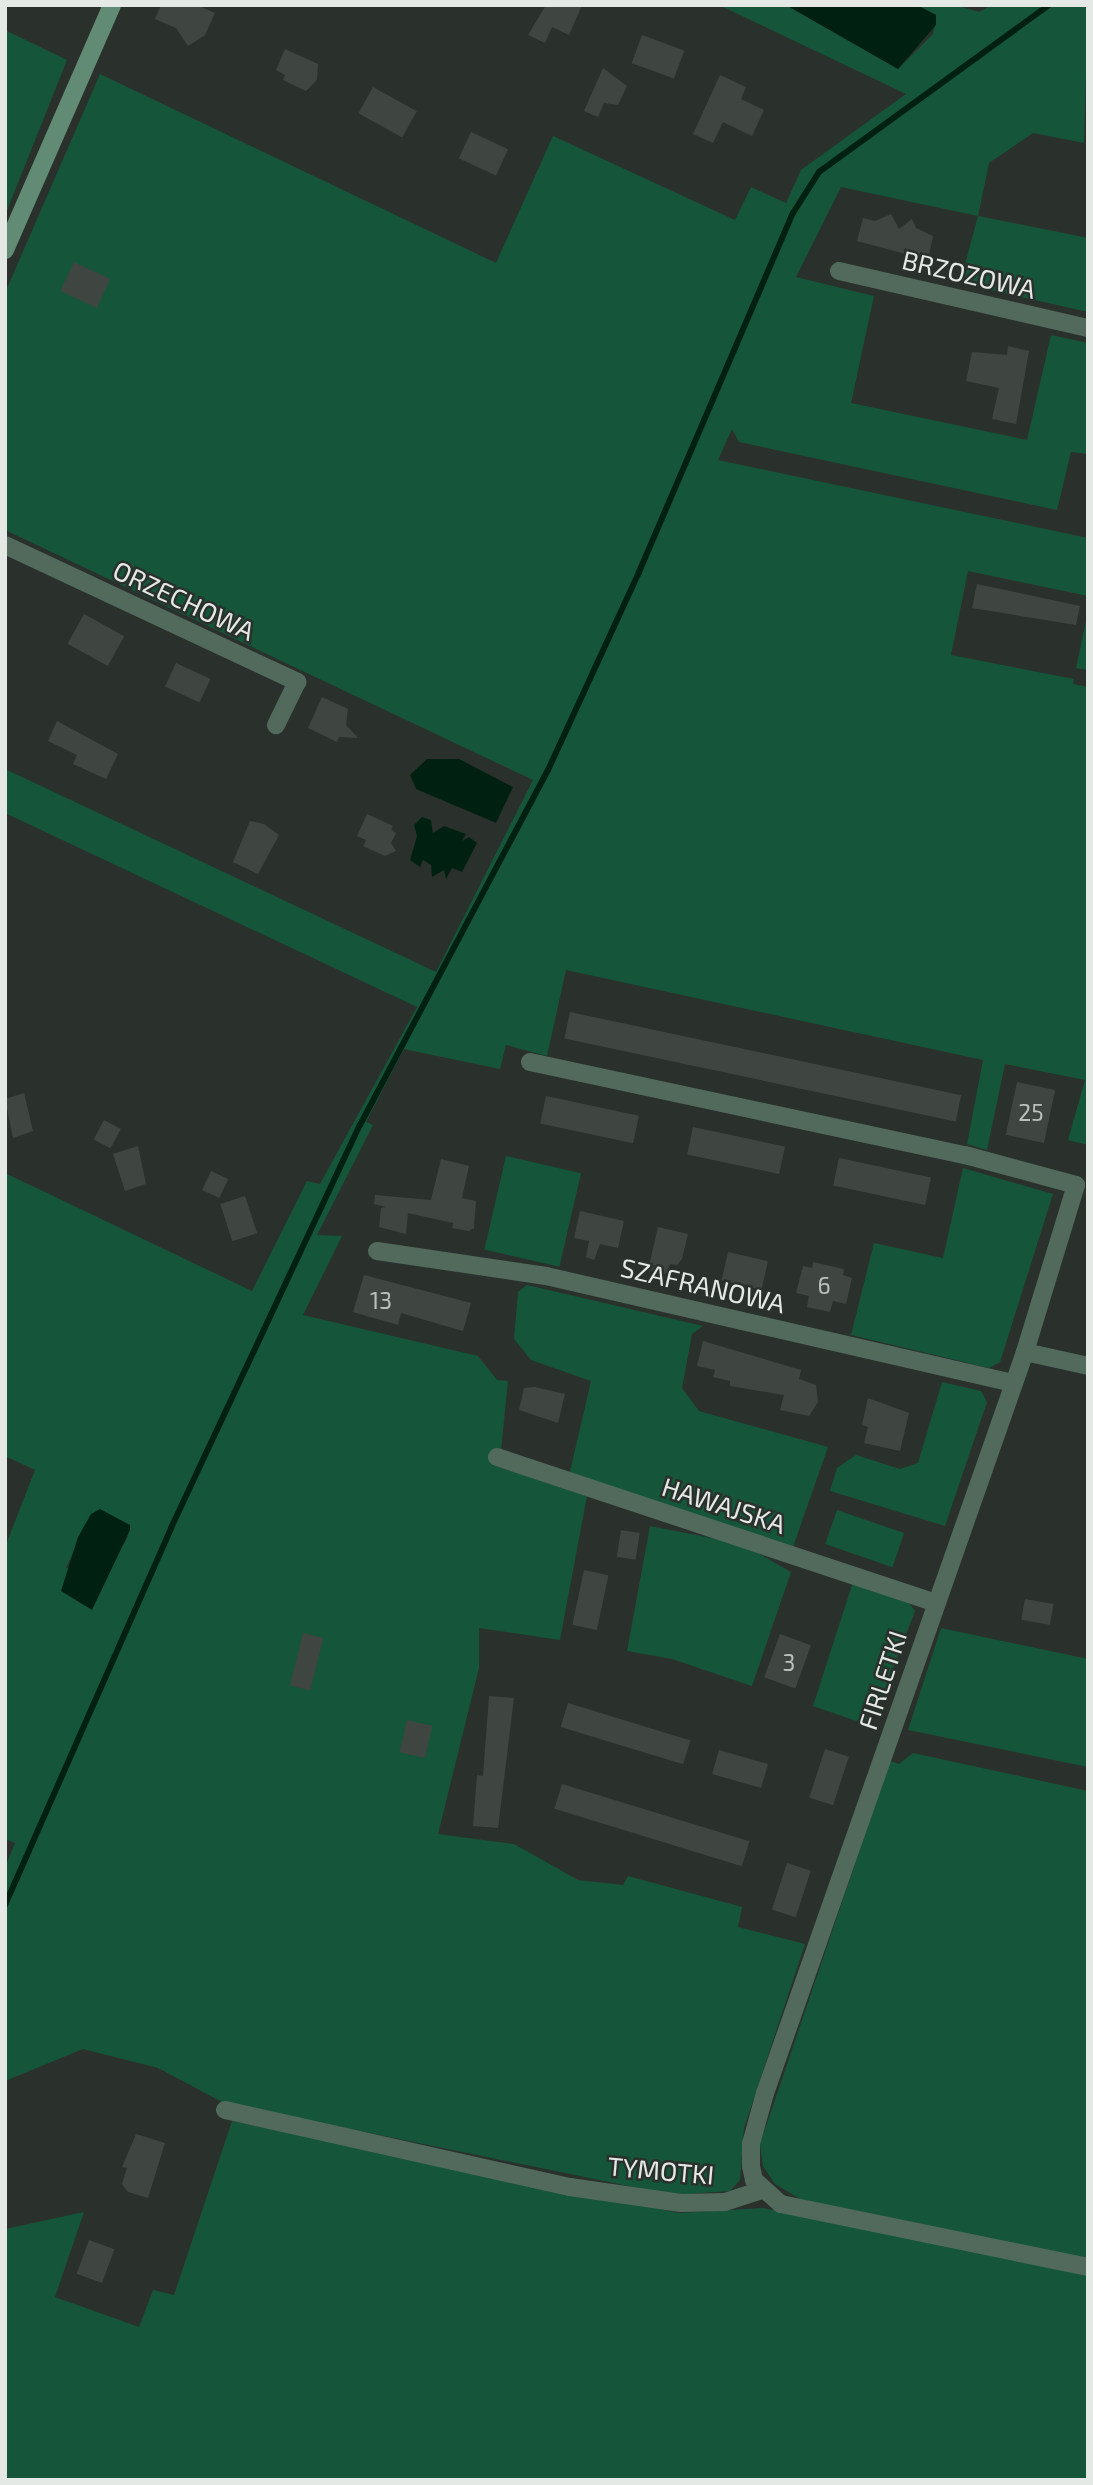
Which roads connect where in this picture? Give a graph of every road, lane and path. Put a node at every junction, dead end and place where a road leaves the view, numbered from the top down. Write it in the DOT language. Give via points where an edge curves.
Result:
graph roads {
  1 [pos="113,5"];
  2 [pos="5,250"];
  3 [pos="839,271"];
  4 [pos="1088,328"];
  5 [pos="5,545"];
  6 [pos="276,725"];
  7 [pos="530,1062"];
  8 [pos="377,1251"];
  9 [pos="1025,1353"];
  10 [pos="1088,1366"];
  11 [pos="1014,1383"];
  12 [pos="497,1457"];
  13 [pos="935,1603"];
  14 [pos="225,2110"];
  15 [pos="763,2190"];
  16 [pos="1088,2267"];
  1 -- 2 [label="street"];
  3 -- 4 [label="street, BRZOZOWA"];
  5 -- 6 [label="street, ORZECHOWA" via="297,682"];
  7 -- 9 [label="street, FIRLETKI" via="965,1155 1076,1185"];
  8 -- 11 [label="street, SZAFRANOWA" via="546,1276"];
  9 -- 10 [label="street"];
  9 -- 11 [label="street, FIRLETKI"];
  11 -- 13 [label="street, FIRLETKI"];
  12 -- 13 [label="street, HAWAJSKA"];
  13 -- 15 [label="street, FIRLETKI" via="765,2093 751,2144 754,2180"];
  14 -- 15 [label="street, TYMOTKI" via="570,2187 681,2203 725,2202"];
  15 -- 16 [label="street" via="780,2204"];
}
